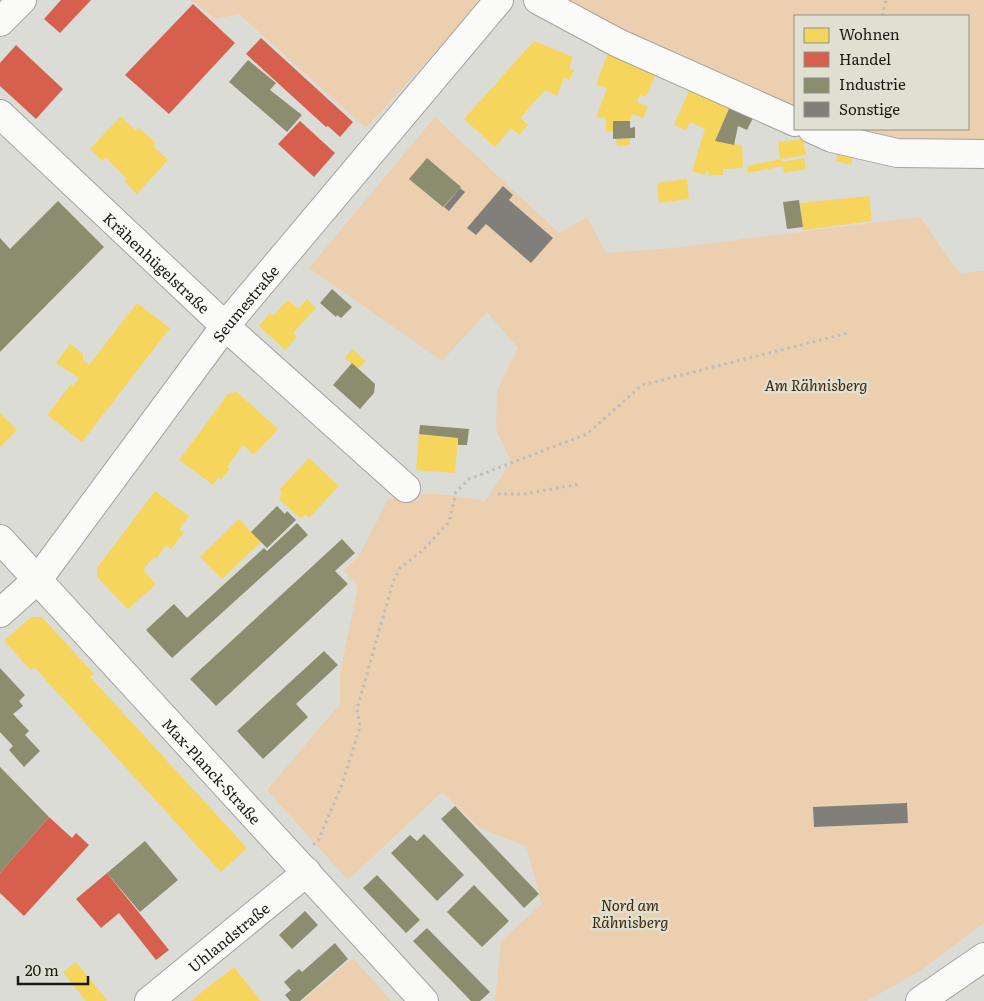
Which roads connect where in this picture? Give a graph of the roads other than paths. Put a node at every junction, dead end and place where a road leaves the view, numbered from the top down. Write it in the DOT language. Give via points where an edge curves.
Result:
graph roads {
  1 [pos="22,0"];
  2 [pos="499,0"];
  3 [pos="538,0"];
  4 [pos="0,22"];
  5 [pos="0,114"];
  6 [pos="794,122"];
  7 [pos="814,130"];
  8 [pos="984,154"];
  9 [pos="225,326"];
  10 [pos="406,488"];
  11 [pos="0,539"];
  12 [pos="38,578"];
  13 [pos="0,613"];
  14 [pos="302,867"];
  15 [pos="984,957"];
  16 [pos="149,1001"];
  17 [pos="424,1001"];
  18 [pos="920,1001"];
  1 -- 4 [label="street"];
  2 -- 9 [label="street, Seumestraße"];
  3 -- 6 [label="street" via="618,43"];
  5 -- 9 [label="street, Krähenhügelstraße"];
  7 -- 8 [label="street" via="839,140 897,153"];
  9 -- 10 [label="street, Krähenhügelstraße"];
  9 -- 12 [label="street, Seumestraße"];
  11 -- 12 [label="street, Max-Planck-Straße"];
  12 -- 13 [label="street, Seumestraße"];
  12 -- 14 [label="street, Max-Planck-Straße"];
  14 -- 16 [label="street, Uhlandstraße"];
  14 -- 17 [label="street, Max-Planck-Straße"];
  15 -- 18 [label="street"];
}
